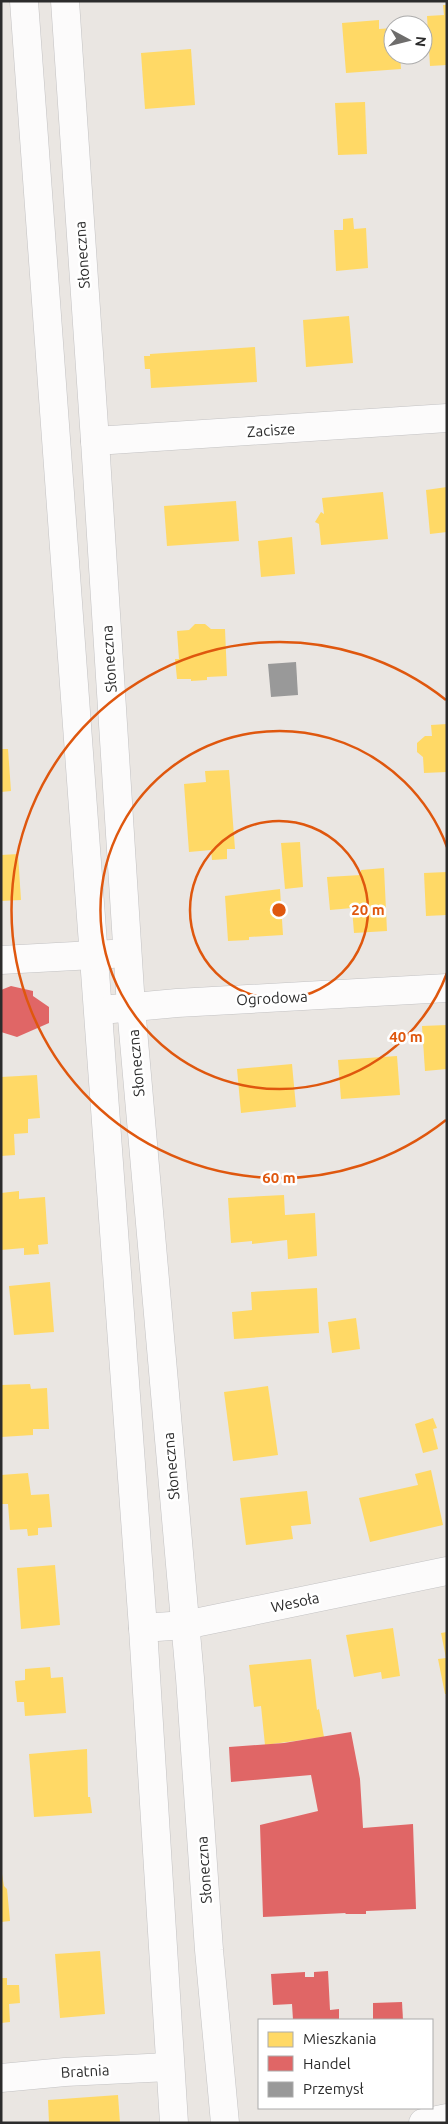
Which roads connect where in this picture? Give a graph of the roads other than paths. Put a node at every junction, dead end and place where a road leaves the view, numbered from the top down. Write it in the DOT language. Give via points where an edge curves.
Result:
graph roads {
  1 [pos="24,1"];
  2 [pos="31,1"];
  3 [pos="54,1"];
  4 [pos="65,1"];
  5 [pos="447,418"];
  6 [pos="95,441"];
  7 [pos="127,953"];
  8 [pos="94,955"];
  9 [pos="1,960"];
  10 [pos="447,988"];
  11 [pos="130,1007"];
  12 [pos="98,1010"];
  13 [pos="447,1571"];
  14 [pos="185,1625"];
  15 [pos="143,1628"];
  16 [pos="169,2067"];
  17 [pos="1,2078"];
  18 [pos="447,2118"];
  19 [pos="174,2123"];
  20 [pos="225,2123"];
  21 [pos="423,2123"];
  1 -- 8 [label="street"];
  2 -- 3 [label="street" via="44,4"];
  4 -- 6 [label="street, Słoneczna"];
  5 -- 6 [label="street, Zacisze"];
  6 -- 7 [label="street, Słoneczna"];
  7 -- 8 [label="street"];
  7 -- 11 [label="street, Słoneczna"];
  8 -- 9 [label="street"];
  8 -- 12 [label="street"];
  10 -- 11 [label="street, Ogrodowa"];
  11 -- 12 [label="street, Ogrodowa"];
  11 -- 14 [label="street, Słoneczna"];
  12 -- 15 [label="street"];
  13 -- 14 [label="street, Wesoła"];
  14 -- 15 [label="street, Wesoła"];
  14 -- 20 [label="street, Słoneczna"];
  15 -- 16 [label="street"];
  16 -- 17 [label="street, Bratnia"];
  16 -- 19 [label="street"];
  18 -- 21 [label="street"];
}
